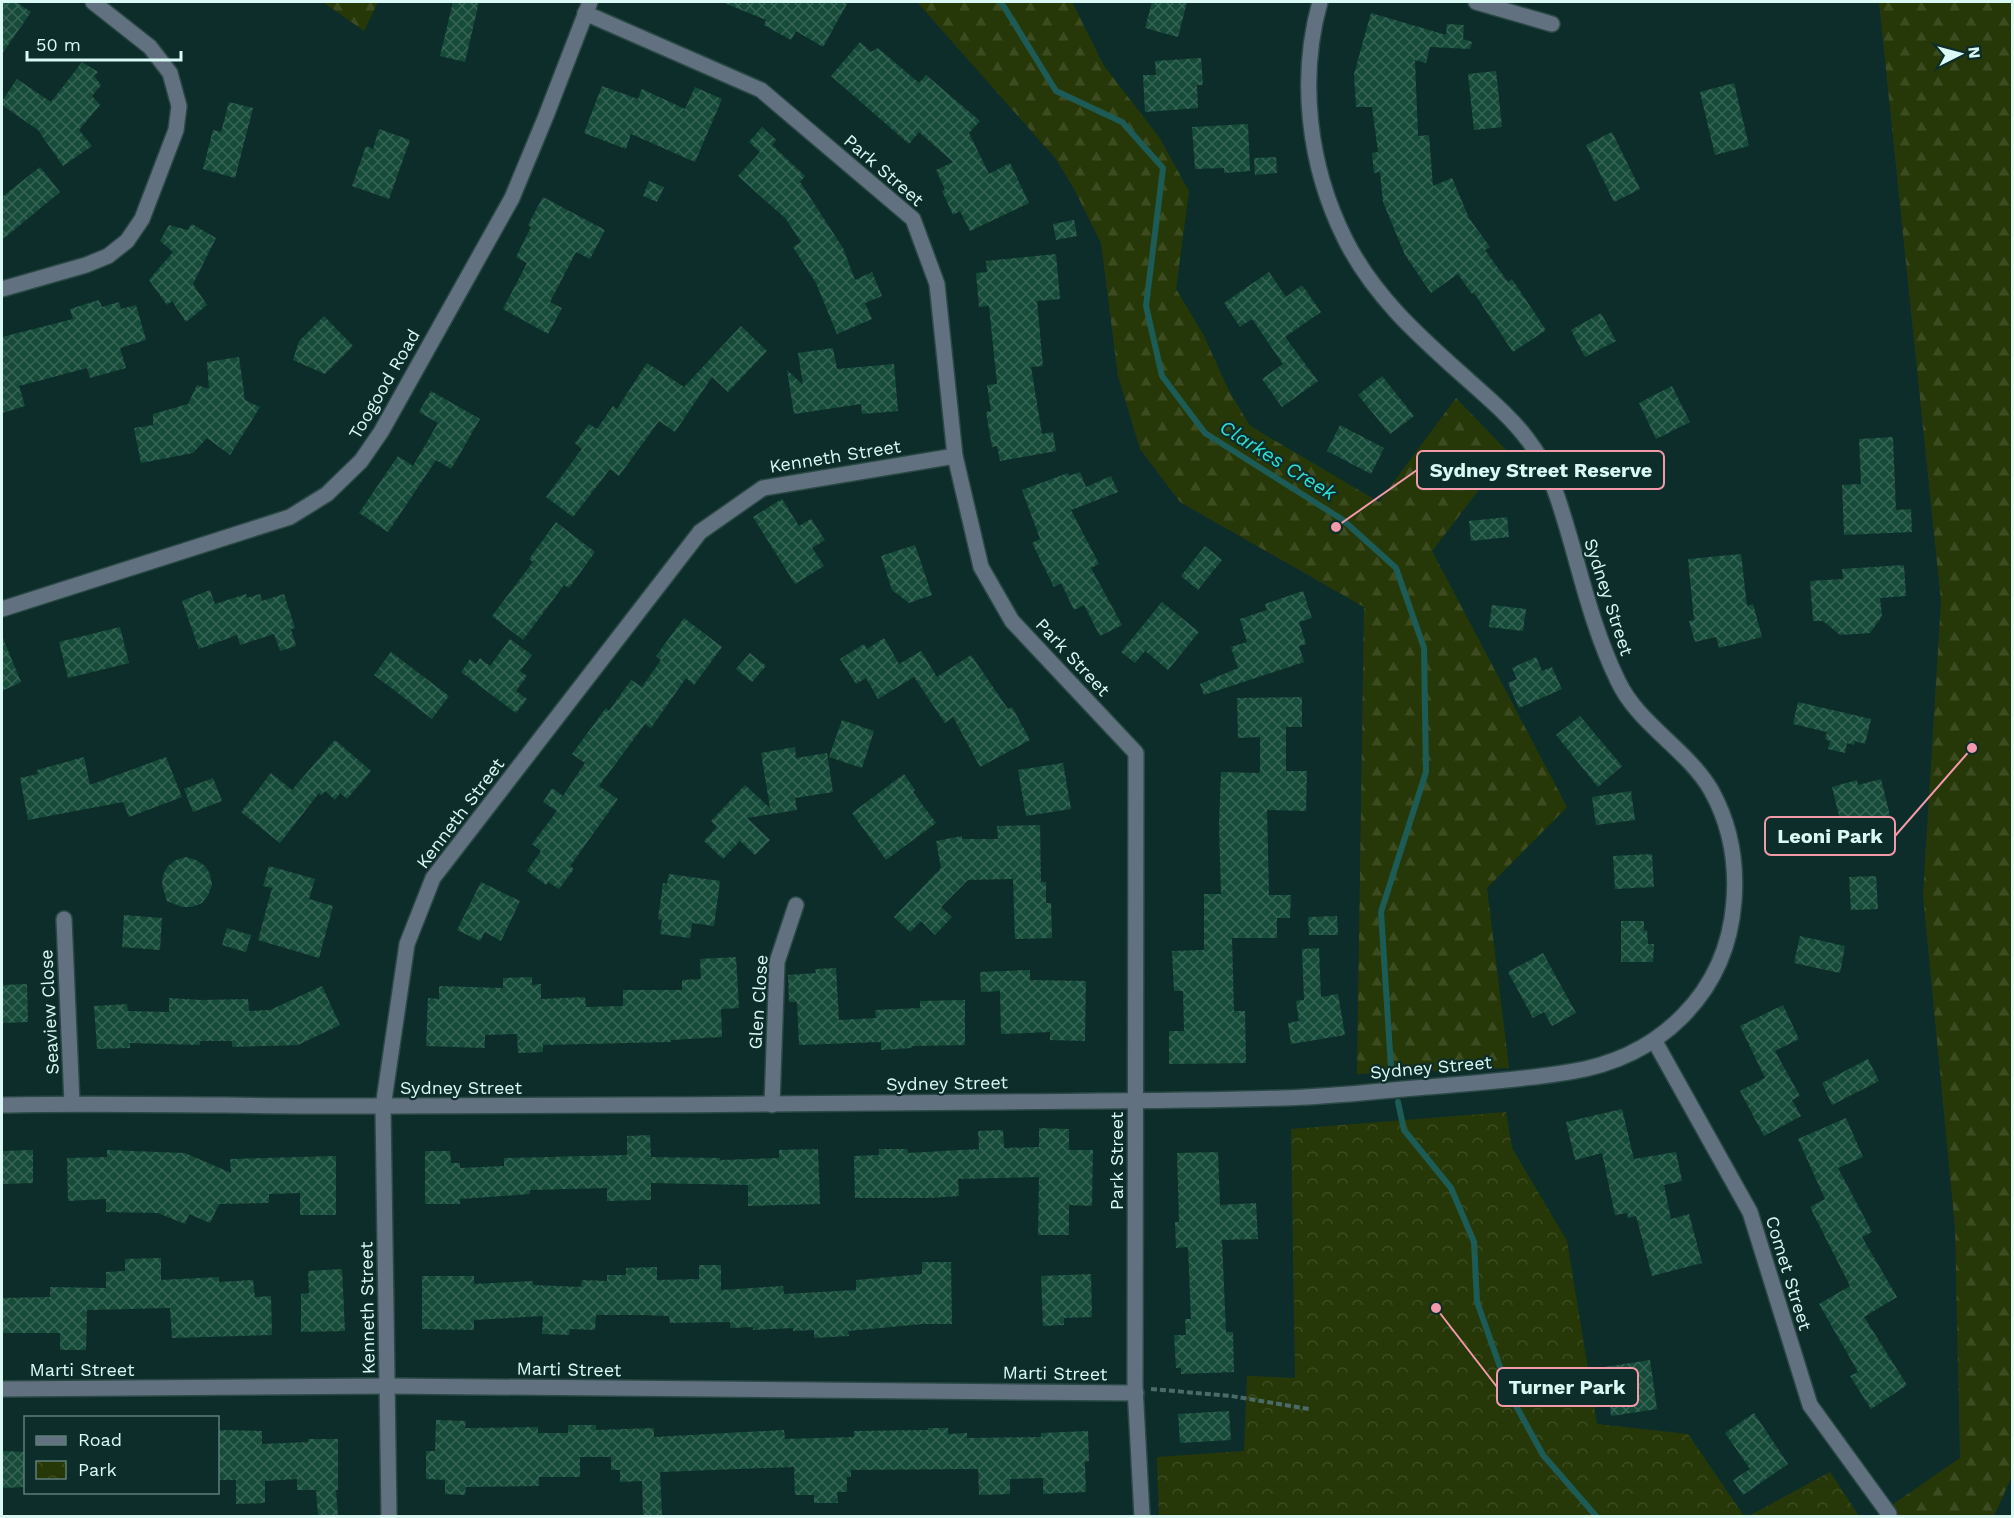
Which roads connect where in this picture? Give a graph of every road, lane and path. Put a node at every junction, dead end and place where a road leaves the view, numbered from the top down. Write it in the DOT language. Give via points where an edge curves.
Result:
graph roads {
  1 [pos="93,2"];
  2 [pos="1320,2"];
  3 [pos="1476,2"];
  4 [pos="587,7"];
  5 [pos="1552,24"];
  6 [pos="2,289"];
  7 [pos="955,456"];
  8 [pos="2,609"];
  9 [pos="796,905"];
  10 [pos="64,919"];
  11 [pos="1654,1040"];
  12 [pos="1135,1101"];
  13 [pos="72,1103"];
  14 [pos="2,1105"];
  15 [pos="772,1105"];
  16 [pos="383,1107"];
  17 [pos="388,1386"];
  18 [pos="2,1389"];
  19 [pos="1136,1390"];
  20 [pos="1309,1409"];
  21 [pos="1889,1514"];
  22 [pos="389,1516"];
  23 [pos="1142,1516"];
  1 -- 6 [label="street" via="150,47 170,73 178,106 176,130 142,219 127,241 108,256 86,265"];
  2 -- 11 [label="street, Sydney Street" via="1309,60 1309,108 1326,195 1347,243 1374,287 1407,325 1508,416 1542,460 1556,492 1598,636 1622,691 1698,771 1712,792 1730,835 1736,875 1733,922 1718,968 1699,1000"];
  3 -- 5 [label="street"];
  4 -- 7 [label="street, Park Street" via="761,90 913,219 937,285"];
  4 -- 8 [label="street, Toogood Road" via="512,198 361,461 327,494 290,517"];
  7 -- 12 [label="street, Park Street" via="981,567 1012,621 1136,753"];
  7 -- 16 [label="street, Kenneth Street" via="763,488 700,531 433,878 407,944"];
  9 -- 15 [label="street, Glen Close" via="777,962"];
  10 -- 13 [label="street, Seaview Close"];
  11 -- 12 [label="street, Sydney Street" via="1619,1060 1577,1071 1517,1079 1290,1098"];
  11 -- 21 [label="street, Comet Street" via="1750,1212 1810,1405"];
  12 -- 15 [label="street, Sydney Street"];
  12 -- 19 [label="street, Park Street"];
  13 -- 14 [label="street, Sydney Street"];
  13 -- 16 [label="street, Sydney Street"];
  15 -- 16 [label="street, Sydney Street"];
  16 -- 17 [label="street, Kenneth Street"];
  17 -- 18 [label="street, Marti Street"];
  17 -- 19 [label="street, Marti Street"];
  17 -- 22 [label="street, Kenneth Street"];
  19 -- 20 [label="path" via="1231,1396"];
  19 -- 23 [label="street, Park Street"];
}
